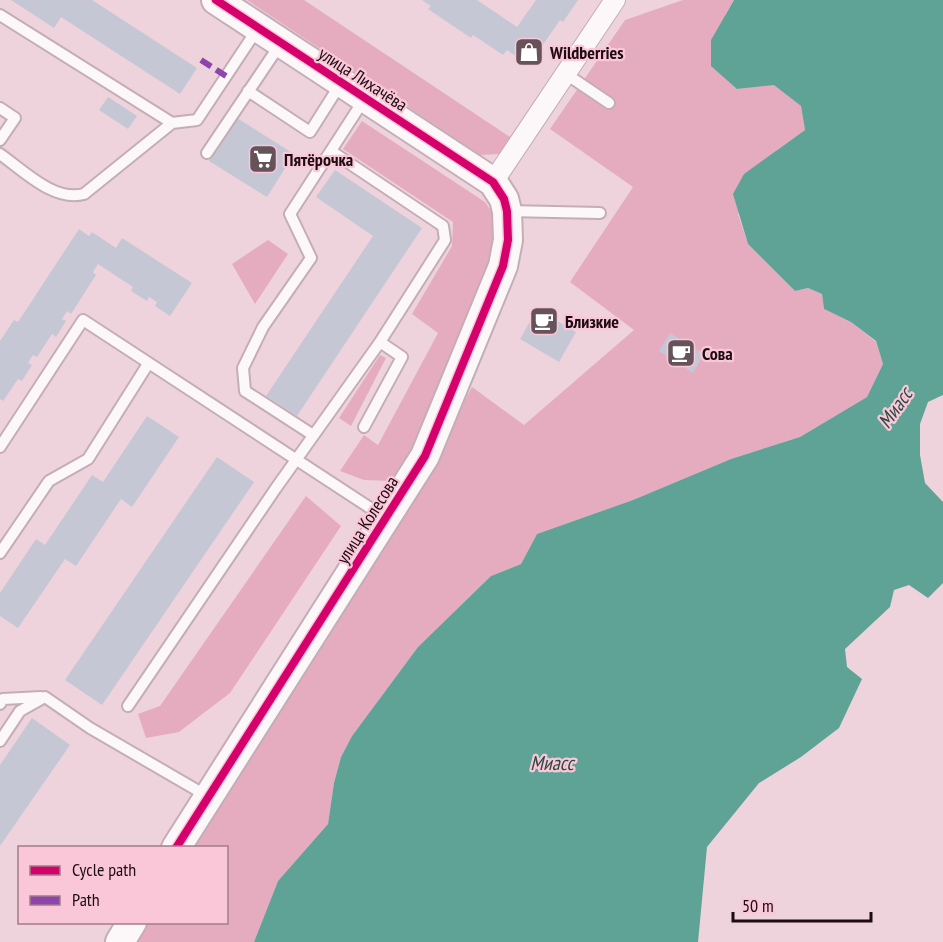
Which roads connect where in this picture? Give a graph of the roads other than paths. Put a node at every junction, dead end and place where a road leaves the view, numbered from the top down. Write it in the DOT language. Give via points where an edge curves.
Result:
graph roads {
  1 [pos="218,0"];
  2 [pos="615,0"];
  3 [pos="0,15"];
  4 [pos="270,35"];
  5 [pos="566,74"];
  6 [pos="341,83"];
  7 [pos="248,91"];
  8 [pos="365,98"];
  9 [pos="609,104"];
  10 [pos="0,108"];
  11 [pos="172,123"];
  12 [pos="0,140"];
  13 [pos="331,151"];
  14 [pos="207,153"];
  15 [pos="0,154"];
  16 [pos="493,182"];
  17 [pos="507,210"];
  18 [pos="600,213"];
  19 [pos="380,342"];
  20 [pos="148,364"];
  21 [pos="364,427"];
  22 [pos="313,435"];
  23 [pos="0,447"];
  24 [pos="296,459"];
  25 [pos="387,519"];
  26 [pos="0,553"];
  27 [pos="45,697"];
  28 [pos="0,704"];
  29 [pos="128,706"];
  30 [pos="0,741"];
  31 [pos="207,796"];
  32 [pos="177,846"];
  33 [pos="131,924"];
  34 [pos="120,942"];
  1 -- 4 [label="street, улица Лихачёва"];
  2 -- 5 [label="street"];
  3 -- 11 [label="lane"];
  4 -- 6 [label="street, улица Лихачёва"];
  4 -- 7 [label="lane"];
  4 -- 11 [label="lane" via="197,120"];
  5 -- 9 [label="lane"];
  5 -- 16 [label="street"];
  6 -- 7 [label="lane" via="310,132"];
  6 -- 8 [label="street, улица Лихачёва"];
  7 -- 14 [label="lane"];
  8 -- 13 [label="lane"];
  8 -- 16 [label="street, улица Лихачёва"];
  10 -- 12 [label="lane" via="15,118"];
  11 -- 15 [label="lane" via="84,194 73,197 58,194"];
  13 -- 19 [label="lane" via="443,226 445,240"];
  13 -- 22 [label="lane" via="290,214 311,258 263,327 243,368 245,391"];
  16 -- 17 [label="street, улица Колесова"];
  17 -- 18 [label="lane"];
  17 -- 25 [label="street, улица Колесова" via="508,240 491,299 425,456"];
  19 -- 21 [label="lane" via="402,357"];
  19 -- 22 [label="lane"];
  20 -- 23 [label="lane" via="83,320"];
  20 -- 24 [label="lane"];
  20 -- 26 [label="lane" via="88,459 49,481"];
  22 -- 24 [label="lane"];
  24 -- 25 [label="lane"];
  24 -- 29 [label="lane"];
  25 -- 31 [label="street, улица Колесова"];
  27 -- 28 [label="lane" via="3,699"];
  27 -- 30 [label="lane" via="20,711"];
  27 -- 31 [label="lane"];
  31 -- 32 [label="street, улица Колесова"];
  33 -- 34 [label="street"];
}
